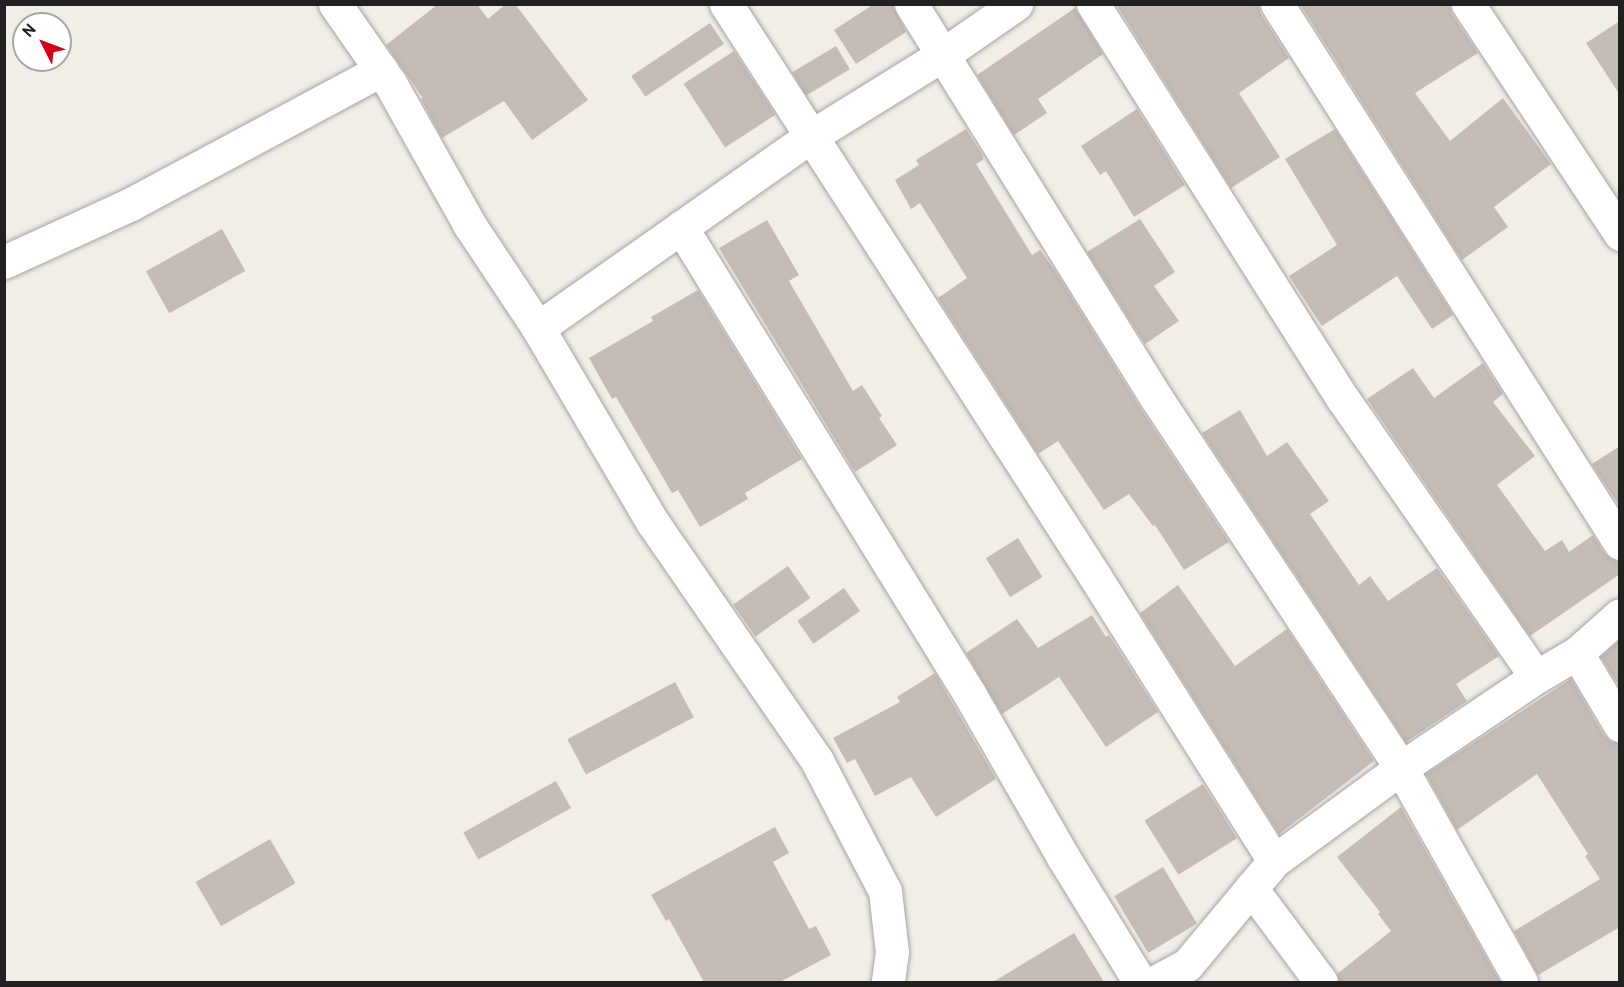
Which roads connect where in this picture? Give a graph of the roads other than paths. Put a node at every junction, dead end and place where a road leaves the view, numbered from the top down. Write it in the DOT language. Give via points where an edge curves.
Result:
graph roads {
  1 [pos="335,4"];
  2 [pos="726,4"];
  3 [pos="911,4"];
  4 [pos="1016,4"];
  5 [pos="1093,4"];
  6 [pos="1276,4"];
  7 [pos="1468,4"];
  8 [pos="944,54"];
  9 [pos="381,70"];
  10 [pos="810,137"];
  11 [pos="681,227"];
  12 [pos="1620,234"];
  13 [pos="4,262"];
  14 [pos="538,328"];
  15 [pos="1620,543"];
  16 [pos="1620,615"];
  17 [pos="1577,653"];
  18 [pos="1536,677"];
  19 [pos="1620,725"];
  20 [pos="1401,768"];
  21 [pos="1275,861"];
  22 [pos="1251,888"];
  23 [pos="888,982"];
  24 [pos="1140,982"];
  25 [pos="1155,982"];
  26 [pos="1321,982"];
  27 [pos="1521,982"];
  1 -- 9 [label="street"];
  2 -- 10 [label="street"];
  3 -- 8 [label="street"];
  4 -- 8 [label="street"];
  5 -- 18 [label="street" via="1343,399"];
  6 -- 15 [label="street"];
  7 -- 12 [label="street"];
  8 -- 10 [label="street"];
  8 -- 20 [label="street" via="1157,399"];
  9 -- 13 [label="street" via="131,204"];
  9 -- 14 [label="street" via="469,224"];
  10 -- 11 [label="street"];
  10 -- 21 [label="street"];
  11 -- 14 [label="street"];
  11 -- 24 [label="street" via="970,695"];
  14 -- 23 [label="street" via="653,523 817,761 885,891 891,952"];
  16 -- 17 [label="street"];
  17 -- 18 [label="street"];
  17 -- 19 [label="street"];
  18 -- 20 [label="street"];
  20 -- 21 [label="street"];
  20 -- 27 [label="street"];
  21 -- 22 [label="street"];
  22 -- 25 [label="street" via="1187,965"];
  22 -- 26 [label="street"];
}
